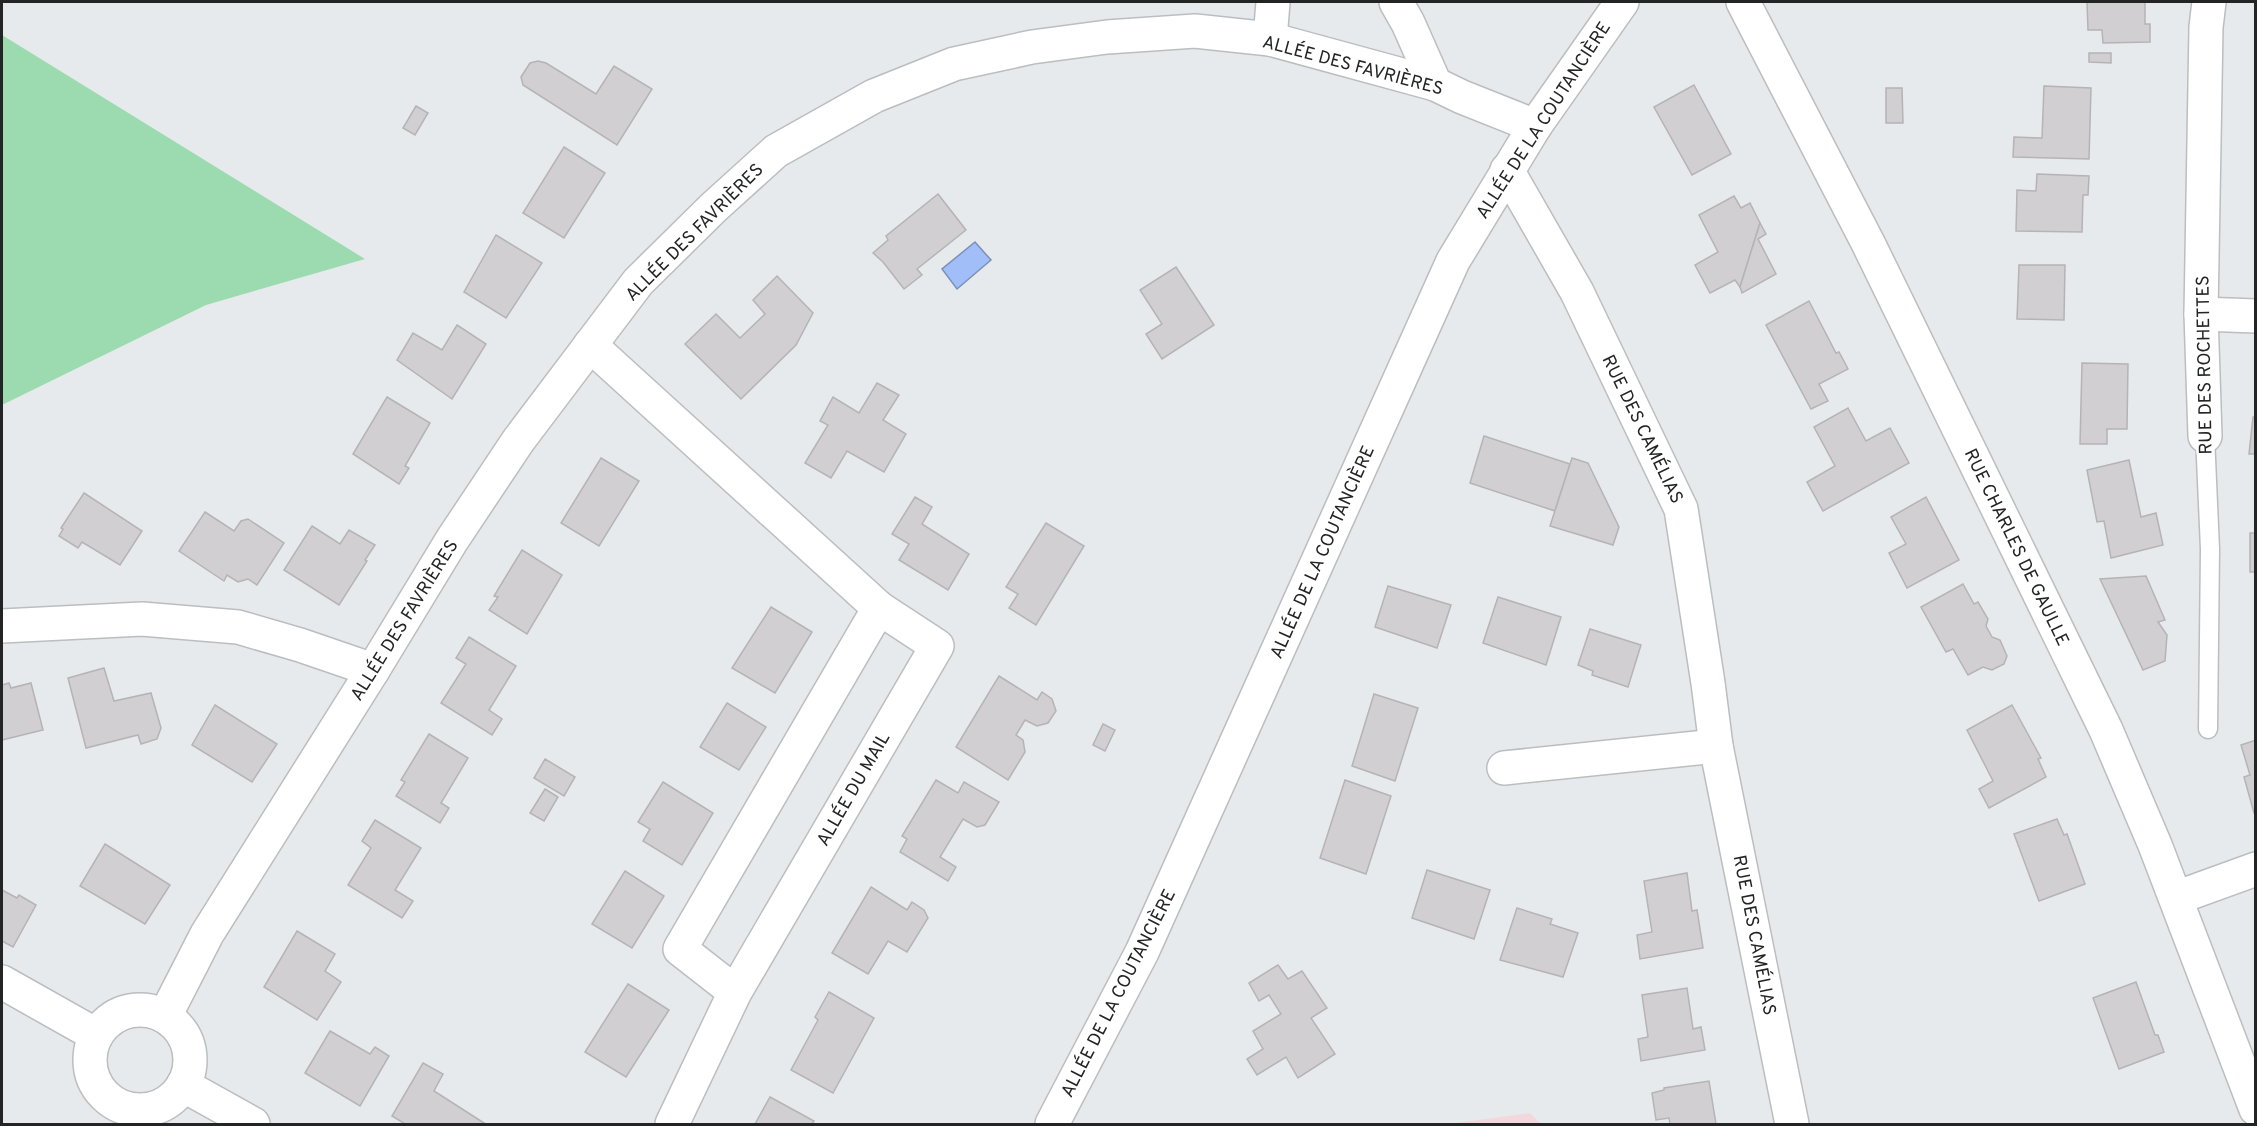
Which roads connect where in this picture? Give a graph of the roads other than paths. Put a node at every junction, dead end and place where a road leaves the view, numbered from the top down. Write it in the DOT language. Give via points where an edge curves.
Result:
graph roads {
  1 [pos="1273,2"];
  2 [pos="1396,2"];
  3 [pos="1622,2"];
  4 [pos="1743,2"];
  5 [pos="2209,2"];
  6 [pos="1270,39"];
  7 [pos="1435,84"];
  8 [pos="1535,126"];
  9 [pos="1507,170"];
  10 [pos="2200,314"];
  11 [pos="2256,316"];
  12 [pos="590,345"];
  13 [pos="2205,436"];
  14 [pos="879,608"];
  15 [pos="2,626"];
  16 [pos="373,670"];
  17 [pos="2208,729"];
  18 [pos="1716,746"];
  19 [pos="1504,768"];
  20 [pos="2256,869"];
  21 [pos="2176,898"];
  22 [pos="2,982"];
  23 [pos="735,992"];
  24 [pos="165,1016"];
  25 [pos="96,1035"];
  26 [pos="183,1085"];
  27 [pos="2256,1109"];
  28 [pos="106,1113"];
  29 [pos="1054,1123"];
  30 [pos="253,1125"];
  31 [pos="672,1125"];
  32 [pos="1792,1125"];
  1 -- 6 [label="street"];
  2 -- 7 [label="street"];
  3 -- 8 [label="street, ALLÉE DE LA COUTANCIÈRE"];
  4 -- 21 [label="street, RUE CHARLES DE GAULLE" via="1868,243 2106,730"];
  5 -- 10 [label="street, RUE DES ROCHETTES"];
  6 -- 7 [label="street, ALLÉE DES FAVRIÈRES"];
  6 -- 12 [label="street, ALLÉE DES FAVRIÈRES" via="1195,31 1032,47 954,64 874,96 776,151 638,282"];
  7 -- 8 [label="street, ALLÉE DES FAVRIÈRES"];
  8 -- 9 [label="street, ALLÉE DE LA COUTANCIÈRE"];
  9 -- 18 [label="street, RUE DES CAMÉLIAS" via="1577,292 1681,509"];
  9 -- 29 [label="street, ALLÉE DE LA COUTANCIÈRE" via="1453,261 1143,952"];
  10 -- 11 [label="street"];
  10 -- 13 [label="street, RUE DES ROCHETTES"];
  12 -- 14 [label="street, ALLÉE DU MAIL"];
  12 -- 16 [label="street, ALLÉE DES FAVRIÈRES" via="518,441"];
  13 -- 17 [label="lane, RUE DES ROCHETTES" via="2210,549"];
  14 -- 23 [label="street" via="680,949"];
  14 -- 23 [label="street, ALLÉE DU MAIL" via="937,646"];
  15 -- 16 [label="street" via="142,619 238,627"];
  16 -- 24 [label="street, ALLÉE DES FAVRIÈRES" via="207,934"];
  18 -- 19 [label="street"];
  18 -- 32 [label="street, RUE DES CAMÉLIAS"];
  20 -- 21 [label="street"];
  21 -- 27 [label="street, RUE CHARLES DE GAULLE"];
  22 -- 25 [label="street"];
  23 -- 31 [label="street, ALLÉE DU MAIL"];
  24 -- 25 [label="street" via="150,1010 119,1014"];
  24 -- 26 [label="street" via="186,1039 190,1054"];
  25 -- 28 [label="street" via="90,1064"];
  26 -- 28 [label="street" via="160,1106"];
  26 -- 30 [label="street"];
}
